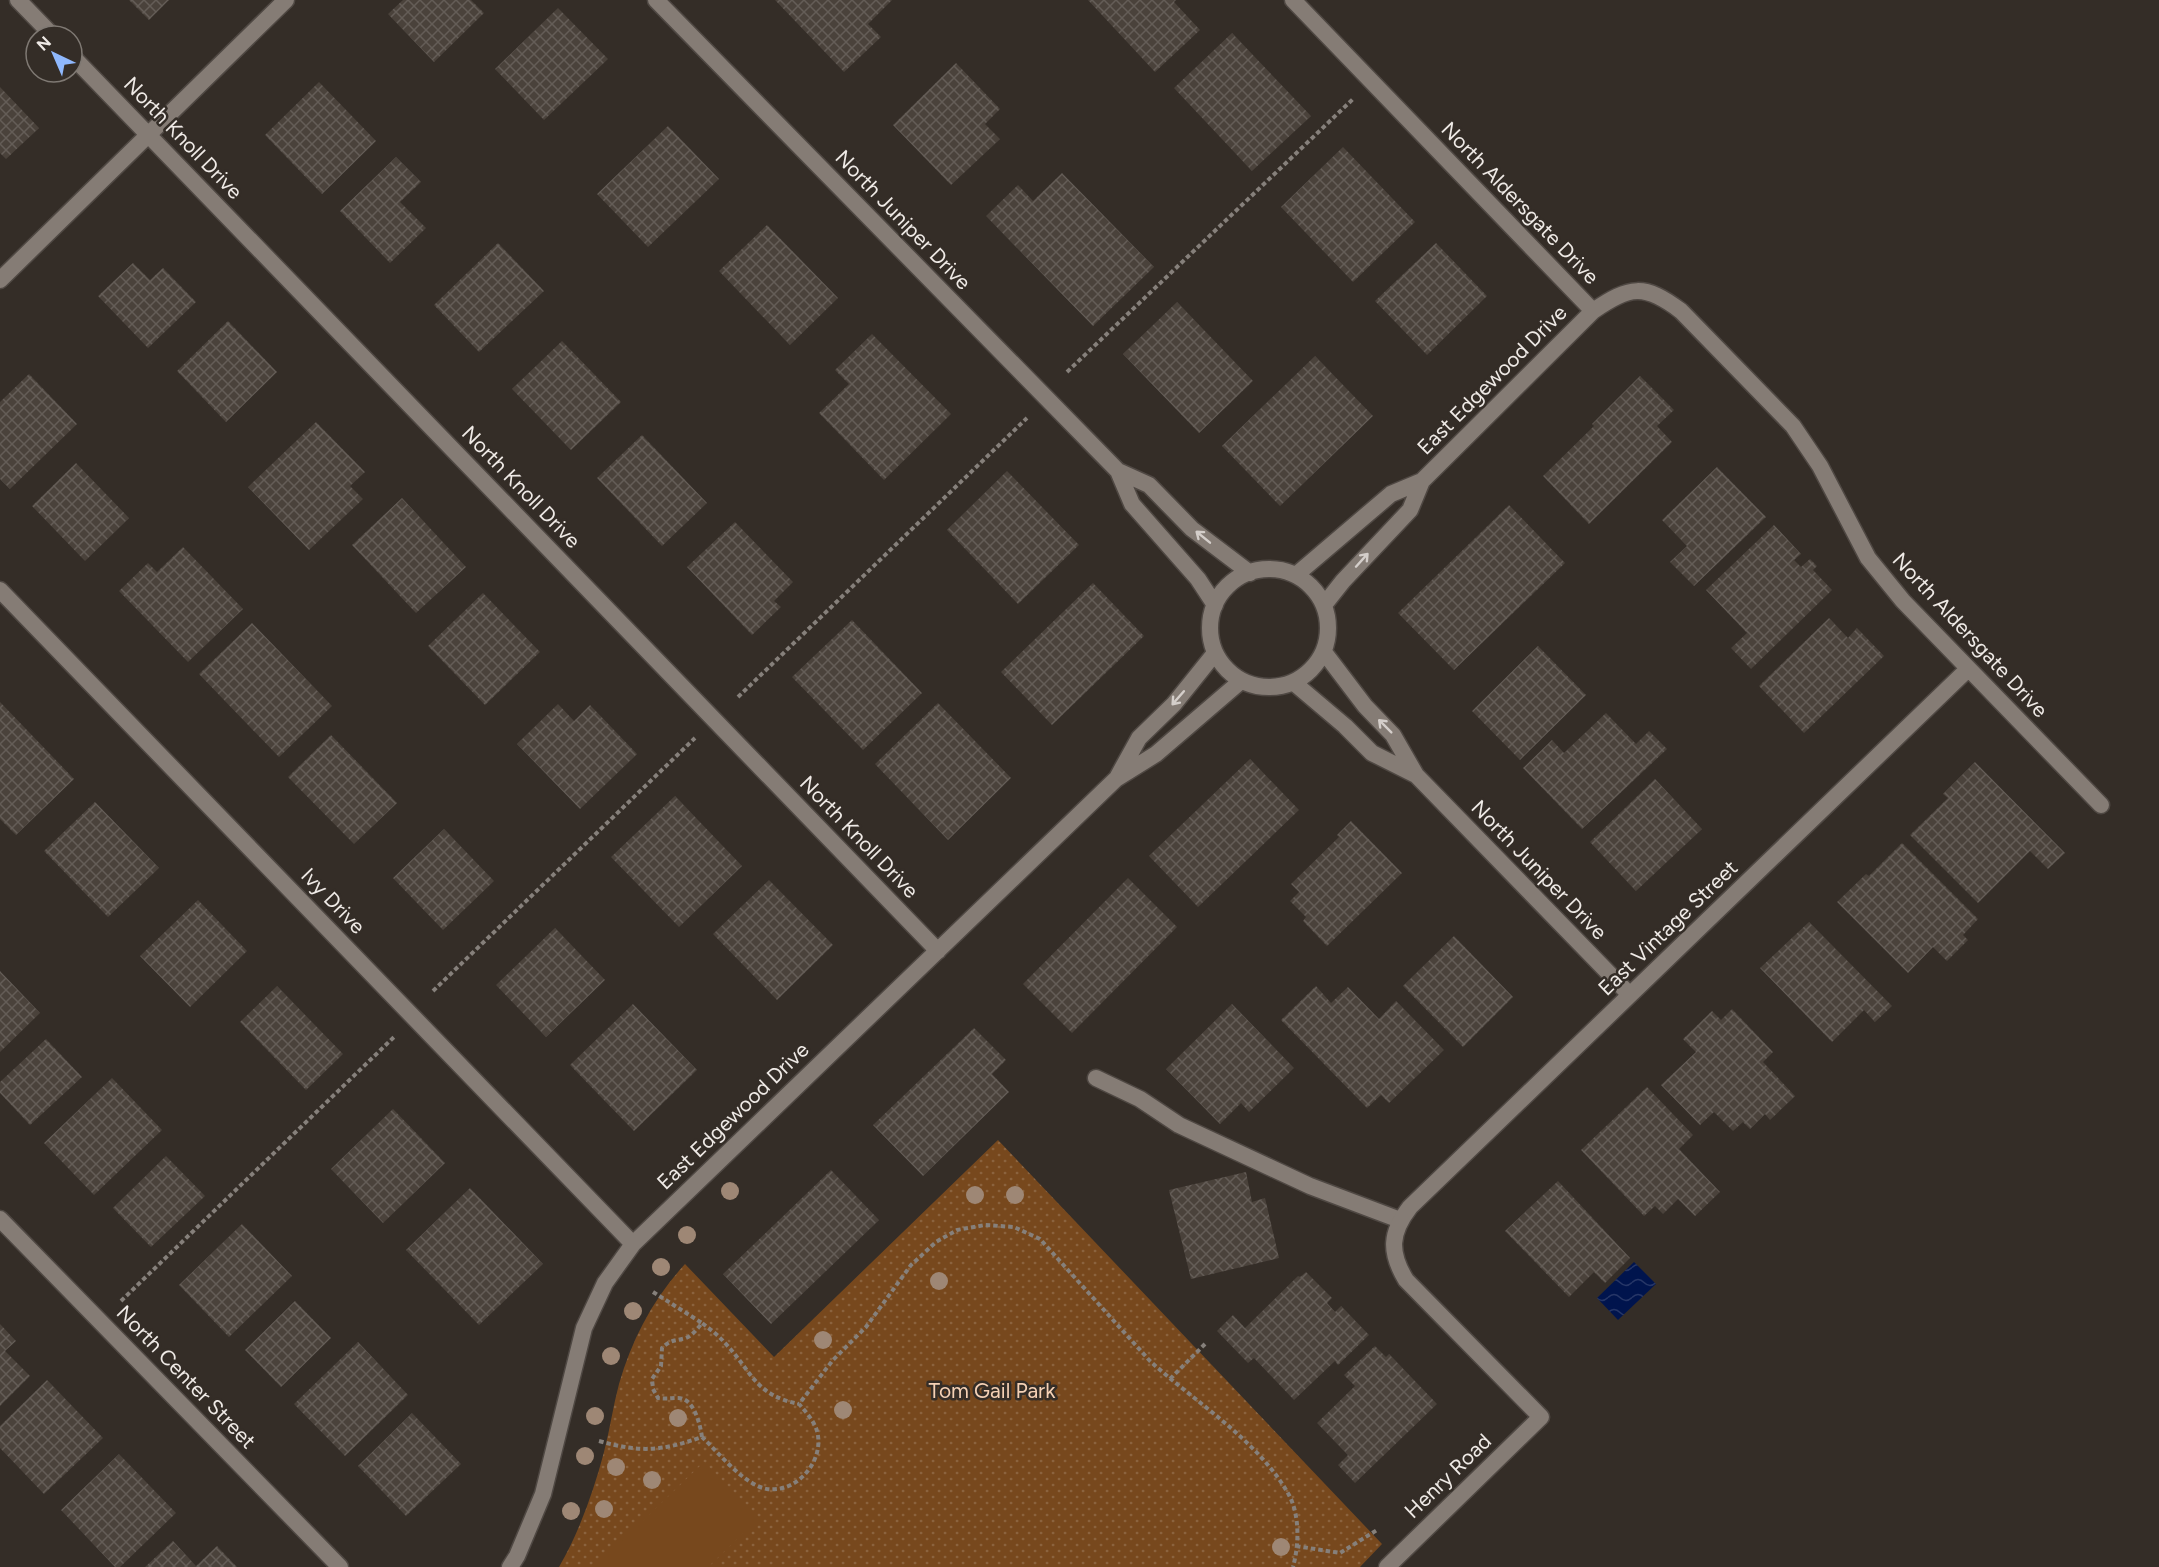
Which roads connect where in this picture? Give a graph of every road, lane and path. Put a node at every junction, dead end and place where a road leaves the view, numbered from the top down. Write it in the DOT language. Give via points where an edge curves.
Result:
graph roads {
  1 [pos="18,0"];
  2 [pos="286,0"];
  3 [pos="656,0"];
  4 [pos="1293,0"];
  5 [pos="41,24"];
  6 [pos="84,68"];
  7 [pos="1360,93"];
  8 [pos="149,135"];
  9 [pos="0,280"];
  10 [pos="1593,311"];
  11 [pos="1067,372"];
  12 [pos="1027,417"];
  13 [pos="1118,471"];
  14 [pos="1422,481"];
  15 [pos="1250,573"];
  16 [pos="1296,575"];
  17 [pos="0,590"];
  18 [pos="1215,605"];
  19 [pos="1324,605"];
  20 [pos="1324,652"];
  21 [pos="1215,653"];
  22 [pos="1968,669"];
  23 [pos="1241,681"];
  24 [pos="1293,682"];
  25 [pos="738,697"];
  26 [pos="700,734"];
  27 [pos="1416,775"];
  28 [pos="1116,779"];
  29 [pos="2101,805"];
  30 [pos="938,951"];
  31 [pos="433,991"];
  32 [pos="1630,996"];
  33 [pos="395,1036"];
  34 [pos="1096,1078"];
  35 [pos="0,1219"];
  36 [pos="1400,1220"];
  37 [pos="633,1244"];
  38 [pos="653,1293"];
  39 [pos="121,1301"];
  40 [pos="702,1323"];
  41 [pos="1205,1344"];
  42 [pos="1170,1379"];
  43 [pos="800,1404"];
  44 [pos="702,1437"];
  45 [pos="599,1441"];
  46 [pos="1377,1530"];
  47 [pos="1296,1546"];
  48 [pos="340,1567"];
  49 [pos="510,1567"];
  50 [pos="1293,1567"];
  51 [pos="1387,1567"];
  1 -- 5 [label="street"];
  2 -- 8 [label="street"];
  3 -- 13 [label="street, North Juniper Drive"];
  4 -- 10 [label="street, North Aldersgate Drive"];
  6 -- 8 [label="street, North Knoll Drive"];
  7 -- 11 [label="path"];
  8 -- 9 [label="street"];
  8 -- 30 [label="street, North Knoll Drive"];
  10 -- 14 [label="street, East Edgewood Drive"];
  10 -- 22 [label="street, North Aldersgate Drive" via="1617,295 1644,291 1662,296 1681,311 1793,426 1820,465 1868,558"];
  12 -- 25 [label="path"];
  15 -- 13 [label="street, North Juniper Drive, one-way" via="1192,529 1149,485"];
  13 -- 18 [label="street, North Juniper Drive" via="1132,504 1198,579"];
  14 -- 16 [label="street, East Edgewood Drive" via="1391,494"];
  19 -- 14 [label="street, East Edgewood Drive, one-way" via="1410,510"];
  15 -- 16 [label="street" via="1265,569"];
  15 -- 18 [label="street" via="1235,580"];
  16 -- 19 [label="street" via="1317,593"];
  17 -- 37 [label="street, Ivy Drive"];
  18 -- 21 [label="street" via="1210,629"];
  19 -- 20 [label="street" via="1328,636"];
  20 -- 24 [label="street" via="1306,675"];
  27 -- 20 [label="street, North Juniper Drive, one-way" via="1393,735"];
  21 -- 23 [label="street" via="1221,664"];
  21 -- 28 [label="street, East Edgewood Drive, one-way" via="1174,704 1139,738"];
  22 -- 29 [label="street, North Aldersgate Drive"];
  22 -- 32 [label="street, East Vintage Street"];
  23 -- 24 [label="street" via="1276,687"];
  23 -- 28 [label="street, East Edgewood Drive" via="1156,754"];
  24 -- 27 [label="street, North Juniper Drive" via="1372,753"];
  26 -- 31 [label="path"];
  27 -- 32 [label="street, North Juniper Drive"];
  28 -- 30 [label="street, East Edgewood Drive"];
  30 -- 37 [label="street, East Edgewood Drive"];
  32 -- 36 [label="street, East Vintage Street"];
  33 -- 39 [label="path"];
  34 -- 36 [label="street" via="1140,1099 1179,1125 1310,1186"];
  35 -- 48 [label="street, North Center Street"];
  36 -- 51 [label="street, Henry Road" via="1394,1251 1406,1280 1541,1417"];
  37 -- 49 [label="street, East Edgewood Drive" via="605,1283 584,1328 543,1494"];
  38 -- 40 [label="path"];
  40 -- 43 [label="path" via="725,1342 769,1394"];
  40 -- 44 [label="path" via="687,1338 669,1341 662,1347 661,1366 652,1379 658,1398 679,1398 690,1406"];
  41 -- 42 [label="path"];
  42 -- 43 [label="path" via="1040,1239 1014,1227 985,1225 957,1230 936,1242 911,1265 866,1327 833,1360"];
  42 -- 47 [label="path" via="1206,1406 1267,1464 1290,1497 1298,1530"];
  43 -- 44 [label="path" via="818,1432 817,1455 806,1476 789,1486 768,1489 747,1481"];
  44 -- 45 [label="path" via="649,1450"];
  46 -- 47 [label="path" via="1340,1553"];
  47 -- 50 [label="path"];
}
